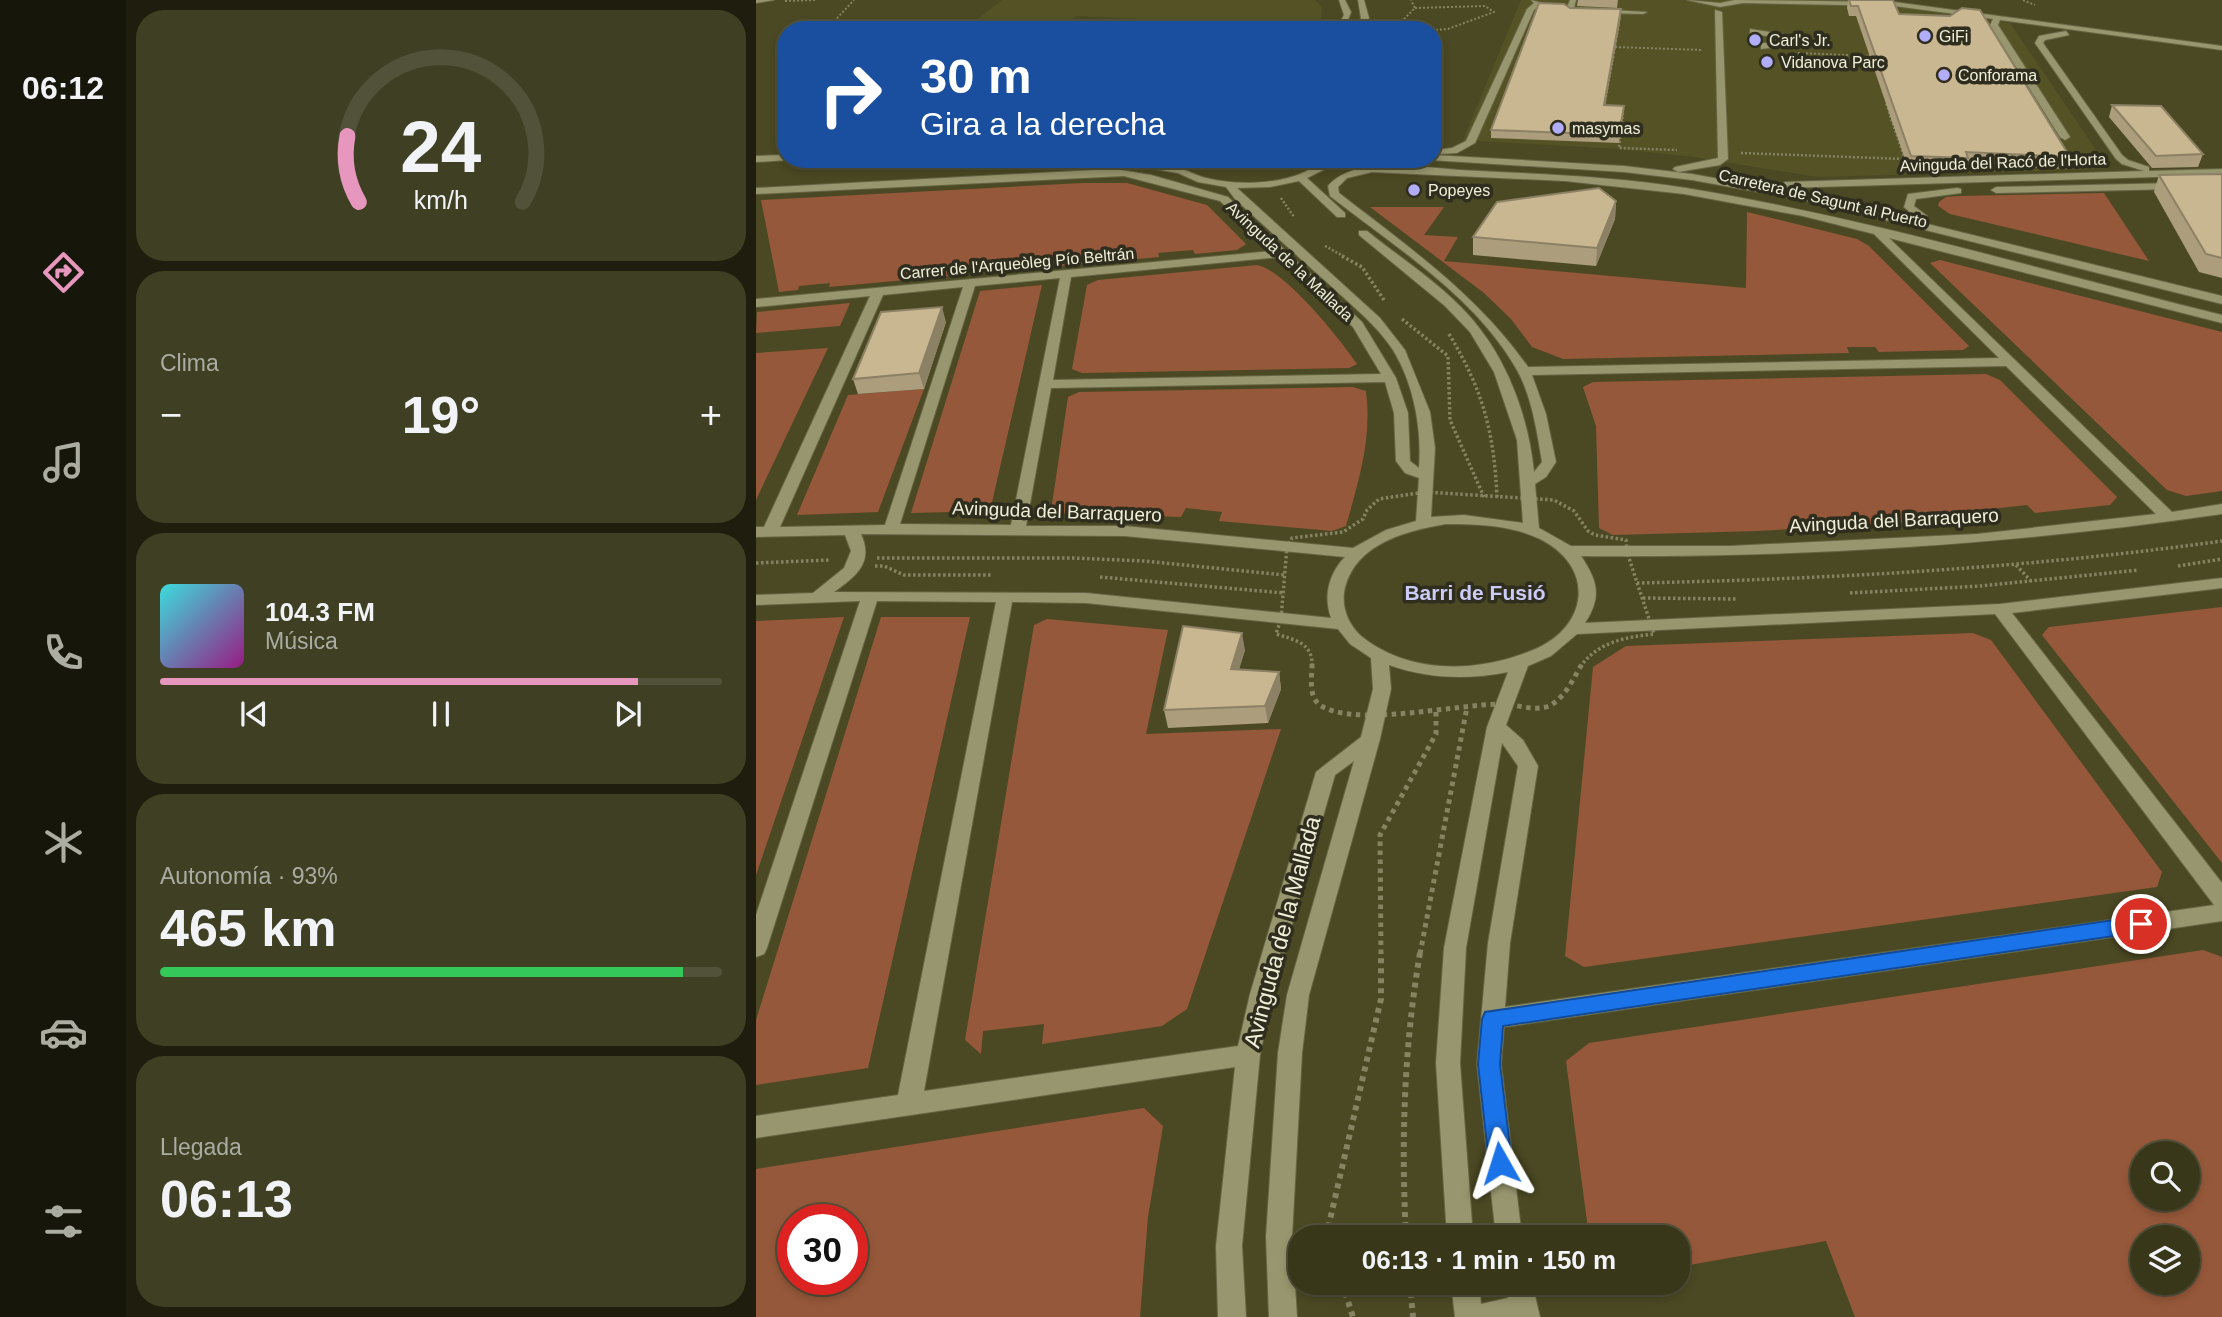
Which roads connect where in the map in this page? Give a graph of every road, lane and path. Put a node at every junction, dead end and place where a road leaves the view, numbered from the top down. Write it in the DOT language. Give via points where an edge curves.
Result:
graph roads {
  1 [pos="771,0"];
  2 [pos="854,0"];
  3 [pos="1342,0"];
  4 [pos="1361,0"];
  5 [pos="1411,0"];
  6 [pos="1534,0"];
  7 [pos="1573,0"];
  8 [pos="1690,0"];
  9 [pos="1871,0"];
  10 [pos="756,1"];
  11 [pos="1745,1"];
  12 [pos="1705,4"];
  13 [pos="1727,5"];
  14 [pos="1832,6"];
  15 [pos="1415,8"];
  16 [pos="1899,10"];
  17 [pos="1622,12"];
  18 [pos="1643,12"];
  19 [pos="1718,12"];
  20 [pos="1997,19"];
  21 [pos="834,21"];
  22 [pos="1347,21"];
  23 [pos="1364,21"];
  24 [pos="1400,21"];
  25 [pos="1442,29"];
  26 [pos="2087,31"];
  27 [pos="1752,32"];
  28 [pos="1765,47"];
  29 [pos="2222,47"];
  30 [pos="1870,56"];
  31 [pos="1873,64"];
  32 [pos="1884,98"];
  33 [pos="1603,113"];
  34 [pos="1613,113"];
  35 [pos="2066,137"];
  36 [pos="1723,152"];
  37 [pos="1442,153"];
  38 [pos="1442,154"];
  39 [pos="1442,155"];
  40 [pos="777,158"];
  41 [pos="756,159"];
  42 [pos="1717,163"];
  43 [pos="1442,166"];
  44 [pos="1068,168"];
  45 [pos="1084,168"];
  46 [pos="1152,168"];
  47 [pos="1181,168"];
  48 [pos="1317,168"];
  49 [pos="1419,168"];
  50 [pos="1678,169"];
  51 [pos="1425,170"];
  52 [pos="1182,171"];
  53 [pos="2222,172"];
  54 [pos="2170,173"];
  55 [pos="1059,175"];
  56 [pos="1300,177"];
  57 [pos="1731,177"];
  58 [pos="756,184"];
  59 [pos="1229,184"];
  60 [pos="1785,185"];
  61 [pos="2222,185"];
  62 [pos="756,191"];
  63 [pos="1328,204"];
  64 [pos="1348,206"];
  65 [pos="1252,209"];
  66 [pos="1242,218"];
  67 [pos="1923,218"];
  68 [pos="1876,232"];
  69 [pos="1280,254"];
  70 [pos="1066,274"];
  71 [pos="970,283"];
  72 [pos="2222,291"];
  73 [pos="878,292"];
  74 [pos="2222,300"];
  75 [pos="756,303"];
  76 [pos="2222,311"];
  77 [pos="2222,318"];
  78 [pos="1447,331"];
  79 [pos="2009,362"];
  80 [pos="1525,371"];
  81 [pos="1390,378"];
  82 [pos="1045,384"];
  83 [pos="1427,477"];
  84 [pos="1527,483"];
  85 [pos="1497,497"];
  86 [pos="2222,509"];
  87 [pos="2167,516"];
  88 [pos="1423,523"];
  89 [pos="891,529"];
  90 [pos="1018,529"];
  91 [pos="851,530"];
  92 [pos="1531,530"];
  93 [pos="763,532"];
  94 [pos="2222,541"];
  95 [pos="1287,546"];
  96 [pos="1566,551"];
  97 [pos="1357,552"];
  98 [pos="1627,552"];
  99 [pos="858,559"];
  100 [pos="2222,559"];
  101 [pos="756,563"];
  102 [pos="2175,566"];
  103 [pos="2150,569"];
  104 [pos="1285,575"];
  105 [pos="1637,583"];
  106 [pos="2222,583"];
  107 [pos="1842,594"];
  108 [pos="870,596"];
  109 [pos="817,598"];
  110 [pos="1005,598"];
  111 [pos="1643,598"];
  112 [pos="1749,598"];
  113 [pos="756,600"];
  114 [pos="2000,609"];
  115 [pos="1282,619"];
  116 [pos="1651,623"];
  117 [pos="1342,624"];
  118 [pos="1575,629"];
  119 [pos="1380,655"];
  120 [pos="1520,663"];
  121 [pos="1504,704"];
  122 [pos="1466,707"];
  123 [pos="1436,710"];
  124 [pos="1377,714"];
  125 [pos="1496,727"];
  126 [pos="1371,738"];
  127 [pos="2222,899"];
  128 [pos="2222,912"];
  129 [pos="756,948"];
  130 [pos="1493,1019"];
  131 [pos="1248,1055"];
  132 [pos="909,1104"];
  133 [pos="756,1127"];
  134 [pos="1329,1225"];
  135 [pos="1406,1225"];
  136 [pos="1459,1225"];
  137 [pos="1508,1225"];
  138 [pos="1346,1295"];
  139 [pos="1411,1295"];
  140 [pos="1466,1295"];
  141 [pos="1523,1303"];
  142 [pos="1232,1317"];
  143 [pos="1283,1317"];
  144 [pos="1353,1317"];
  145 [pos="1413,1317"];
  146 [pos="1469,1317"];
  147 [pos="1485,1317"];
  1 -- 10 [label="street"];
  2 -- 21 [label="path"];
  3 -- 22 [label="street" via="1348,9"];
  4 -- 23 [label="street"];
  5 -- 15 [label="path"];
  6 -- 37 [label="street" via="1539,3 1531,9 1470,143"];
  7 -- 17 [label="street" via="1570,10"];
  8 -- 12 [label="street"];
  9 -- 29 [label="street"];
  11 -- 13 [label="street"];
  11 -- 20 [label="street" via="1894,4"];
  12 -- 13 [label="street"];
  12 -- 19 [label="street"];
  13 -- 19 [label="street"];
  14 -- 16 [label="street"];
  15 -- 24 [label="path"];
  15 -- 25 [label="path" via="1485,5 1494,12"];
  17 -- 18 [label="street"];
  17 -- 33 [label="path"];
  19 -- 36 [label="street"];
  20 -- 26 [label="street"];
  20 -- 35 [label="street" via="1994,25"];
  26 -- 29 [label="street"];
  26 -- 54 [label="street" via="2060,33 2039,43 2119,157 2147,170"];
  27 -- 28 [label="street" via="1781,36 1782,46"];
  30 -- 31 [label="path"];
  32 -- 36 [label="path" via="1905,159"];
  34 -- 36 [label="path" via="1623,113 1619,148"];
  36 -- 42 [label="street"];
  38 -- 50 [label="street" via="1569,158"];
  39 -- 74 [label="street, Carretera de Sagunt al Puerto" via="1624,169 1813,199"];
  40 -- 41 [label="street"];
  42 -- 50 [label="street"];
  42 -- 57 [label="street"];
  43 -- 76 [label="street, Carretera de Sagunt al Puerto" via="1567,172 1746,195"];
  44 -- 58 [label="street"];
  45 -- 55 [label="street"];
  46 -- 52 [label="street"];
  47 -- 52 [label="street"];
  48 -- 56 [label="street"];
  49 -- 51 [label="street"];
  50 -- 57 [label="street"];
  51 -- 64 [label="street" via="1372,169 1344,176 1333,186 1334,194"];
  51 -- 68 [label="street" via="1684,191"];
  52 -- 59 [label="street"];
  53 -- 54 [label="street, Avinguda del Racó de l'Horta"];
  54 -- 60 [label="street, Avinguda del Racó de l'Horta"];
  55 -- 62 [label="street, Avinguda de la Mallada"];
  55 -- 66 [label="street, Avinguda de la Mallada" via="1114,172 1168,181 1224,199"];
  56 -- 59 [label="street" via="1266,184"];
  56 -- 63 [label="street"];
  57 -- 60 [label="street"];
  59 -- 65 [label="street, Avinguda de la Mallada"];
  60 -- 67 [label="street"];
  61 -- 67 [label="street, Avinguda del Racó de l'Horta" via="1934,192 1912,197 1909,207"];
  63 -- 64 [label="street"];
  63 -- 84 [label="street" via="1449,303 1475,330 1500,372 1524,440"];
  64 -- 80 [label="street" via="1464,298 1492,325"];
  65 -- 66 [label="street"];
  65 -- 83 [label="street, Avinguda de la Mallada" via="1377,321 1399,350 1423,412"];
  66 -- 69 [label="street, Avinguda de la Mallada"];
  67 -- 72 [label="street"];
  68 -- 77 [label="street"];
  68 -- 79 [label="street"];
  69 -- 70 [label="street, Carrer de l'Arqueòleg Pío Beltrán"];
  69 -- 81 [label="street, Avinguda de la Mallada" via="1358,325"];
  70 -- 71 [label="street, Carrer de l'Arqueòleg Pío Beltrán"];
  70 -- 82 [label="street"];
  71 -- 73 [label="street, Carrer de l'Arqueòleg Pío Beltrán"];
  71 -- 89 [label="street"];
  73 -- 75 [label="street, Carrer de l'Arqueòleg Pío Beltrán"];
  73 -- 93 [label="street"];
  78 -- 85 [label="path" via="1479,385 1489,415 1496,448"];
  79 -- 80 [label="street"];
  79 -- 87 [label="street"];
  80 -- 84 [label="street" via="1549,463"];
  81 -- 82 [label="street"];
  81 -- 83 [label="street, Avinguda de la Mallada" via="1401,413 1403,461 1410,470"];
  82 -- 90 [label="street"];
  83 -- 88 [label="street, Avinguda de la Mallada"];
  84 -- 92 [label="street"];
  86 -- 87 [label="street, Avinguda del Barraquero"];
  87 -- 98 [label="street, Avinguda del Barraquero" via="1966,539"];
  88 -- 92 [label="street" via="1478,519"];
  88 -- 97 [label="street" via="1387,534"];
  89 -- 90 [label="street, Avinguda del Barraquero"];
  89 -- 91 [label="street, Avinguda del Barraquero"];
  90 -- 95 [label="street, Avinguda del Barraquero" via="1125,531"];
  91 -- 93 [label="street, Avinguda del Barraquero"];
  91 -- 99 [label="street" via="860,550"];
  92 -- 96 [label="street"];
  94 -- 105 [label="path" via="1963,570 1781,581"];
  95 -- 97 [label="street, Avinguda del Barraquero"];
  95 -- 104 [label="path"];
  96 -- 98 [label="street, Avinguda del Barraquero"];
  96 -- 118 [label="street" via="1582,570 1588,588 1588,605"];
  97 -- 117 [label="street" via="1335,587 1335,606"];
  98 -- 105 [label="path"];
  99 -- 101 [label="path"];
  99 -- 104 [label="path" via="1074,558"];
  99 -- 109 [label="street"];
  100 -- 102 [label="path"];
  103 -- 107 [label="path"];
  104 -- 115 [label="path"];
  105 -- 111 [label="path"];
  106 -- 114 [label="street"];
  108 -- 109 [label="street"];
  108 -- 110 [label="street"];
  108 -- 129 [label="street"];
  109 -- 113 [label="street"];
  110 -- 115 [label="street" via="1086,598"];
  110 -- 132 [label="street"];
  111 -- 112 [label="path"];
  111 -- 116 [label="path"];
  114 -- 116 [label="street"];
  114 -- 127 [label="street"];
  115 -- 117 [label="street"];
  115 -- 124 [label="path" via="1276,634 1303,643 1312,654 1312,694 1321,706"];
  116 -- 118 [label="street"];
  116 -- 121 [label="path" via="1654,634 1624,637 1591,654 1555,703 1536,709"];
  117 -- 119 [label="street" via="1356,640"];
  118 -- 120 [label="street" via="1551,649"];
  119 -- 120 [label="street" via="1405,665 1448,672 1485,671"];
  119 -- 124 [label="street, Avinguda de la Mallada" via="1382,689"];
  120 -- 121 [label="street"];
  121 -- 122 [label="path"];
  121 -- 125 [label="street"];
  122 -- 123 [label="path"];
  122 -- 135 [label="path" via="1409,1021 1402,1107"];
  123 -- 124 [label="path"];
  123 -- 134 [label="path" via="1436,734 1380,835 1381,999"];
  124 -- 126 [label="street, Avinguda de la Mallada"];
  125 -- 130 [label="street" via="1516,745 1528,766 1499,943"];
  125 -- 136 [label="street" via="1455,948 1448,1063"];
  126 -- 131 [label="street, Avinguda de la Mallada" via="1326,772 1261,994"];
  126 -- 143 [label="street, Avinguda de la Mallada" via="1298,995 1279,1237"];
  128 -- 130 [label="street"];
  130 -- 137 [label="street" via="1489,1064"];
  131 -- 132 [label="street"];
  131 -- 142 [label="street, Avinguda de la Mallada" via="1229,1246"];
  132 -- 133 [label="street"];
  138 -- 144 [label="path"];
  139 -- 145 [label="path"];
  140 -- 146 [label="street"];
  141 -- 147 [label="street"];
}
